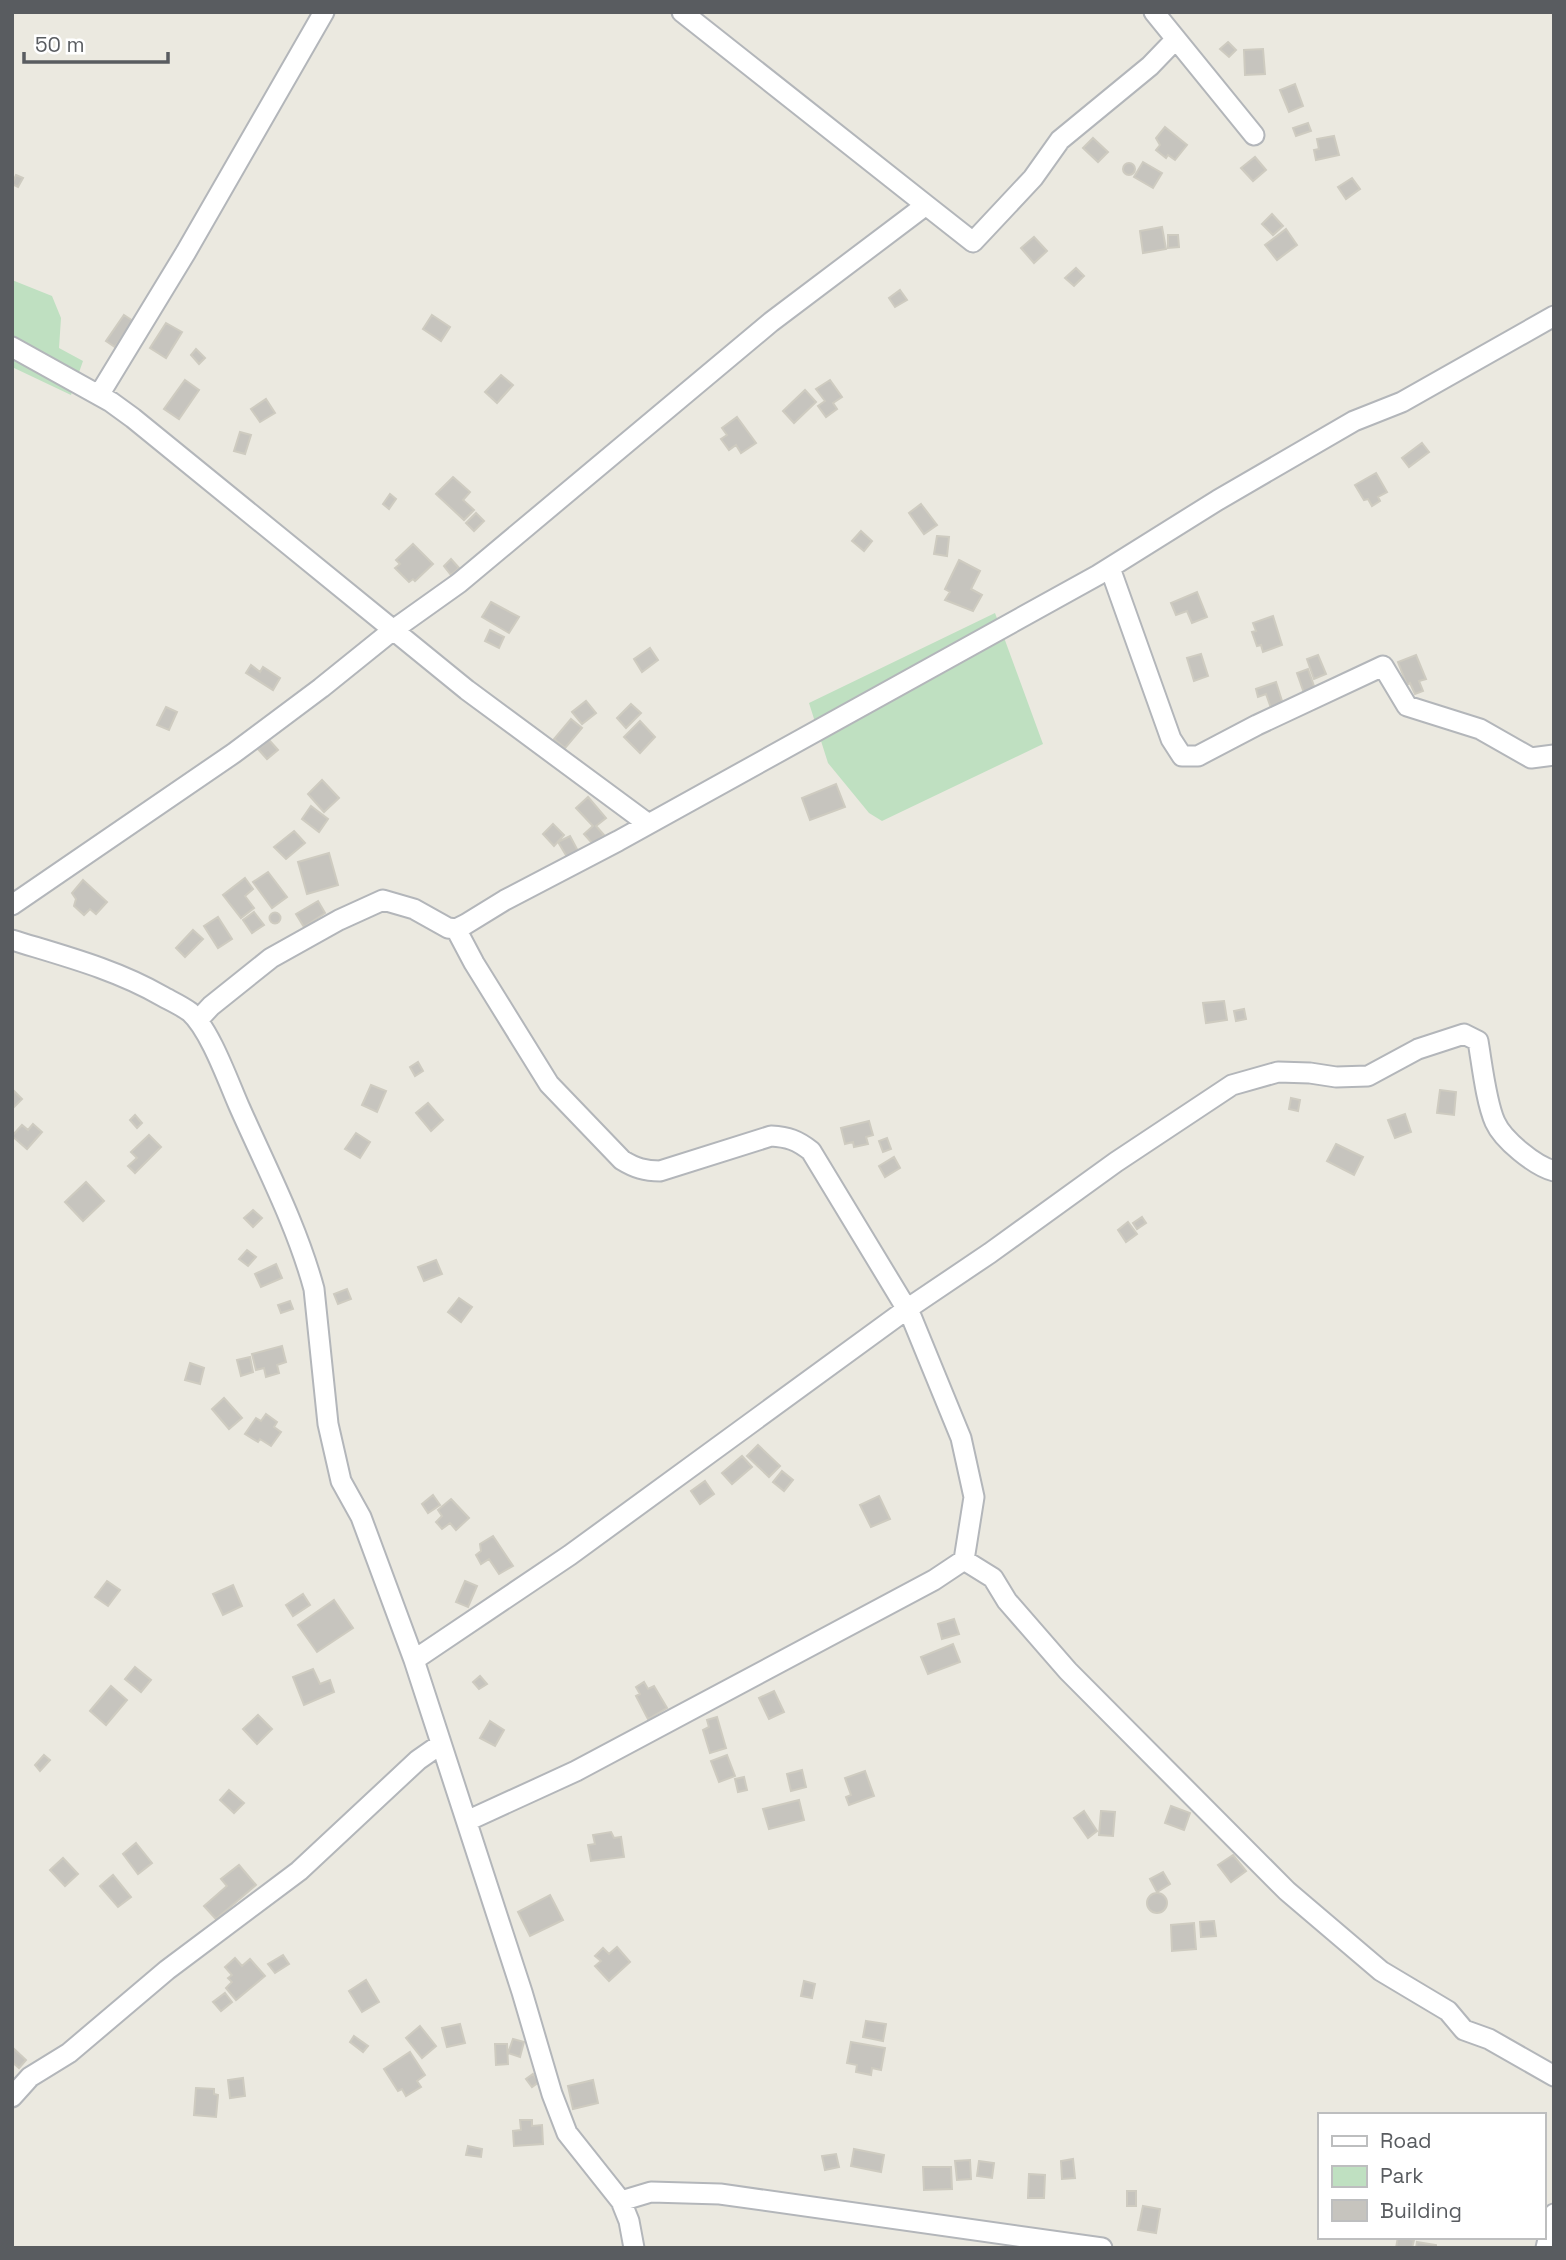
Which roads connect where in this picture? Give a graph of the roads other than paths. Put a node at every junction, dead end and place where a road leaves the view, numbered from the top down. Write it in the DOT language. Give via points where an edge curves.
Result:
graph roads {
  1 [pos="324,12"];
  2 [pos="682,12"];
  3 [pos="1154,12"];
  4 [pos="1176,39"];
  5 [pos="1254,135"];
  6 [pos="926,205"];
  7 [pos="1554,316"];
  8 [pos="12,347"];
  9 [pos="99,395"];
  10 [pos="1110,568"];
  11 [pos="393,630"];
  12 [pos="1554,755"];
  13 [pos="647,823"];
  14 [pos="12,905"];
  15 [pos="456,929"];
  16 [pos="12,940"];
  17 [pos="198,1020"];
  18 [pos="1554,1171"];
  19 [pos="907,1309"];
  20 [pos="964,1560"];
  21 [pos="414,1660"];
  22 [pos="441,1744"];
  23 [pos="467,1821"];
  24 [pos="1554,2076"];
  25 [pos="12,2097"];
  26 [pos="621,2201"];
  27 [pos="1554,2214"];
  28 [pos="634,2248"];
  29 [pos="1102,2248"];
  30 [pos="1546,2248"];
  1 -- 9 [label="street"];
  2 -- 6 [label="street"];
  3 -- 4 [label="street"];
  4 -- 5 [label="street"];
  4 -- 6 [label="street" via="1060,140 973,242"];
  6 -- 11 [label="street" via="771,322 459,583"];
  7 -- 10 [label="street" via="1402,402 1354,421"];
  8 -- 9 [label="street"];
  9 -- 11 [label="street"];
  10 -- 12 [label="street" via="1171,739 1182,756 1198,756 1383,666 1407,706 1480,729 1531,758"];
  10 -- 13 [label="street"];
  11 -- 13 [label="street"];
  11 -- 14 [label="street" via="233,753"];
  13 -- 15 [label="street"];
  15 -- 17 [label="street" via="383,900 271,958"];
  15 -- 19 [label="street" via="549,1084 622,1160 636,1168 660,1171 771,1136 799,1141 811,1151"];
  16 -- 17 [label="street" via="109,969"];
  17 -- 21 [label="street" via="309,1268 332,1449"];
  18 -- 19 [label="street" via="1514,1146 1495,1123 1478,1041 1464,1034 1418,1049 1368,1076 1278,1072 1232,1084"];
  19 -- 20 [label="street" via="961,1438 974,1497"];
  19 -- 21 [label="street" via="570,1555"];
  20 -- 23 [label="street" via="942,1576 576,1771"];
  20 -- 24 [label="street" via="993,1578 1007,1601 1068,1671 1287,1891 1381,1971 1448,2011 1464,2030"];
  21 -- 22 [label="street"];
  22 -- 23 [label="street"];
  22 -- 25 [label="street" via="299,1871 167,1970 69,2053 30,2077"];
  23 -- 26 [label="street" via="567,2133"];
  26 -- 28 [label="street"];
  26 -- 29 [label="street" via="651,2192 720,2194"];
  27 -- 30 [label="street"];
}
